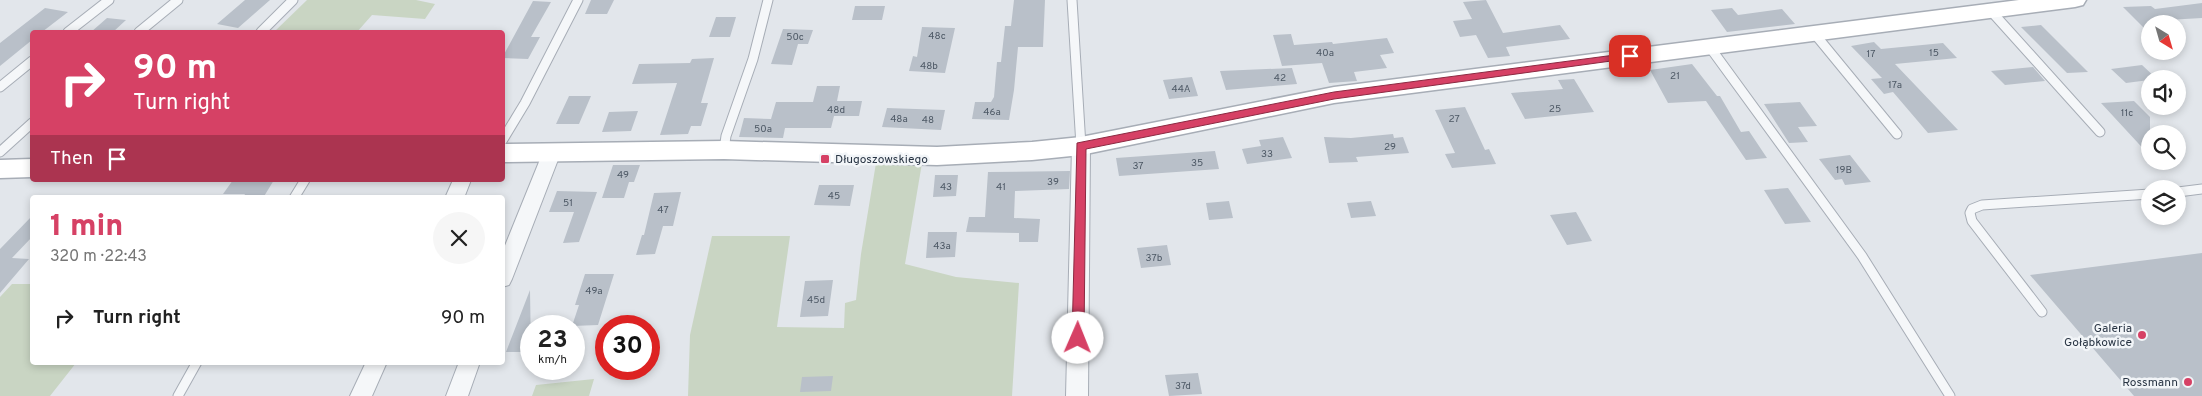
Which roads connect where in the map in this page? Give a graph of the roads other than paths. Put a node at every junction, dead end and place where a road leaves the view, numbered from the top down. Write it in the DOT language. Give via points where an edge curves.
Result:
graph roads {
  1 [pos="109,0"];
  2 [pos="178,0"];
  3 [pos="293,0"];
  4 [pos="578,0"];
  5 [pos="768,0"];
  6 [pos="1072,0"];
  7 [pos="2075,0"];
  8 [pos="1991,11"];
  9 [pos="71,30"];
  10 [pos="141,30"];
  11 [pos="263,30"];
  12 [pos="1814,33"];
  13 [pos="1709,46"];
  14 [pos="30,63"];
  15 [pos="0,88"];
  16 [pos="30,125"];
  17 [pos="2100,132"];
  18 [pos="1897,134"];
  19 [pos="505,136"];
  20 [pos="1081,146"];
  21 [pos="724,150"];
  22 [pos="0,152"];
  23 [pos="552,152"];
  24 [pos="505,153"];
  25 [pos="30,168"];
  26 [pos="0,169"];
  27 [pos="303,182"];
  28 [pos="461,182"];
  29 [pos="2202,189"];
  30 [pos="2186,191"];
  31 [pos="296,195"];
  32 [pos="455,195"];
  33 [pos="2141,195"];
  34 [pos="505,271"];
  35 [pos="2042,312"];
  36 [pos="195,365"];
  37 [pos="376,365"];
  38 [pos="469,365"];
  39 [pos="178,396"];
  40 [pos="361,396"];
  41 [pos="456,396"];
  42 [pos="1077,396"];
  43 [pos="1950,396"];
  1 -- 9 [label="lane"];
  2 -- 10 [label="lane"];
  3 -- 11 [label="lane"];
  4 -- 19 [label="lane"];
  5 -- 21 [label="lane"];
  6 -- 20 [label="lane"];
  7 -- 8 [label="street"];
  8 -- 12 [label="street"];
  8 -- 17 [label="lane"];
  12 -- 13 [label="street"];
  12 -- 18 [label="lane"];
  13 -- 20 [label="street" via="1334,95"];
  13 -- 43 [label="lane" via="1862,256"];
  14 -- 15 [label="lane"];
  16 -- 22 [label="lane"];
  20 -- 21 [label="street" via="937,156"];
  20 -- 42 [label="street"];
  21 -- 23 [label="street"];
  23 -- 24 [label="street"];
  23 -- 34 [label="street"];
  25 -- 26 [label="street"];
  27 -- 31 [label="lane"];
  28 -- 32 [label="street"];
  29 -- 30 [label="lane"];
  33 -- 35 [label="lane" via="1982,205 1972,209 1972,222"];
  36 -- 39 [label="lane"];
  37 -- 40 [label="street"];
  38 -- 41 [label="street"];
}
